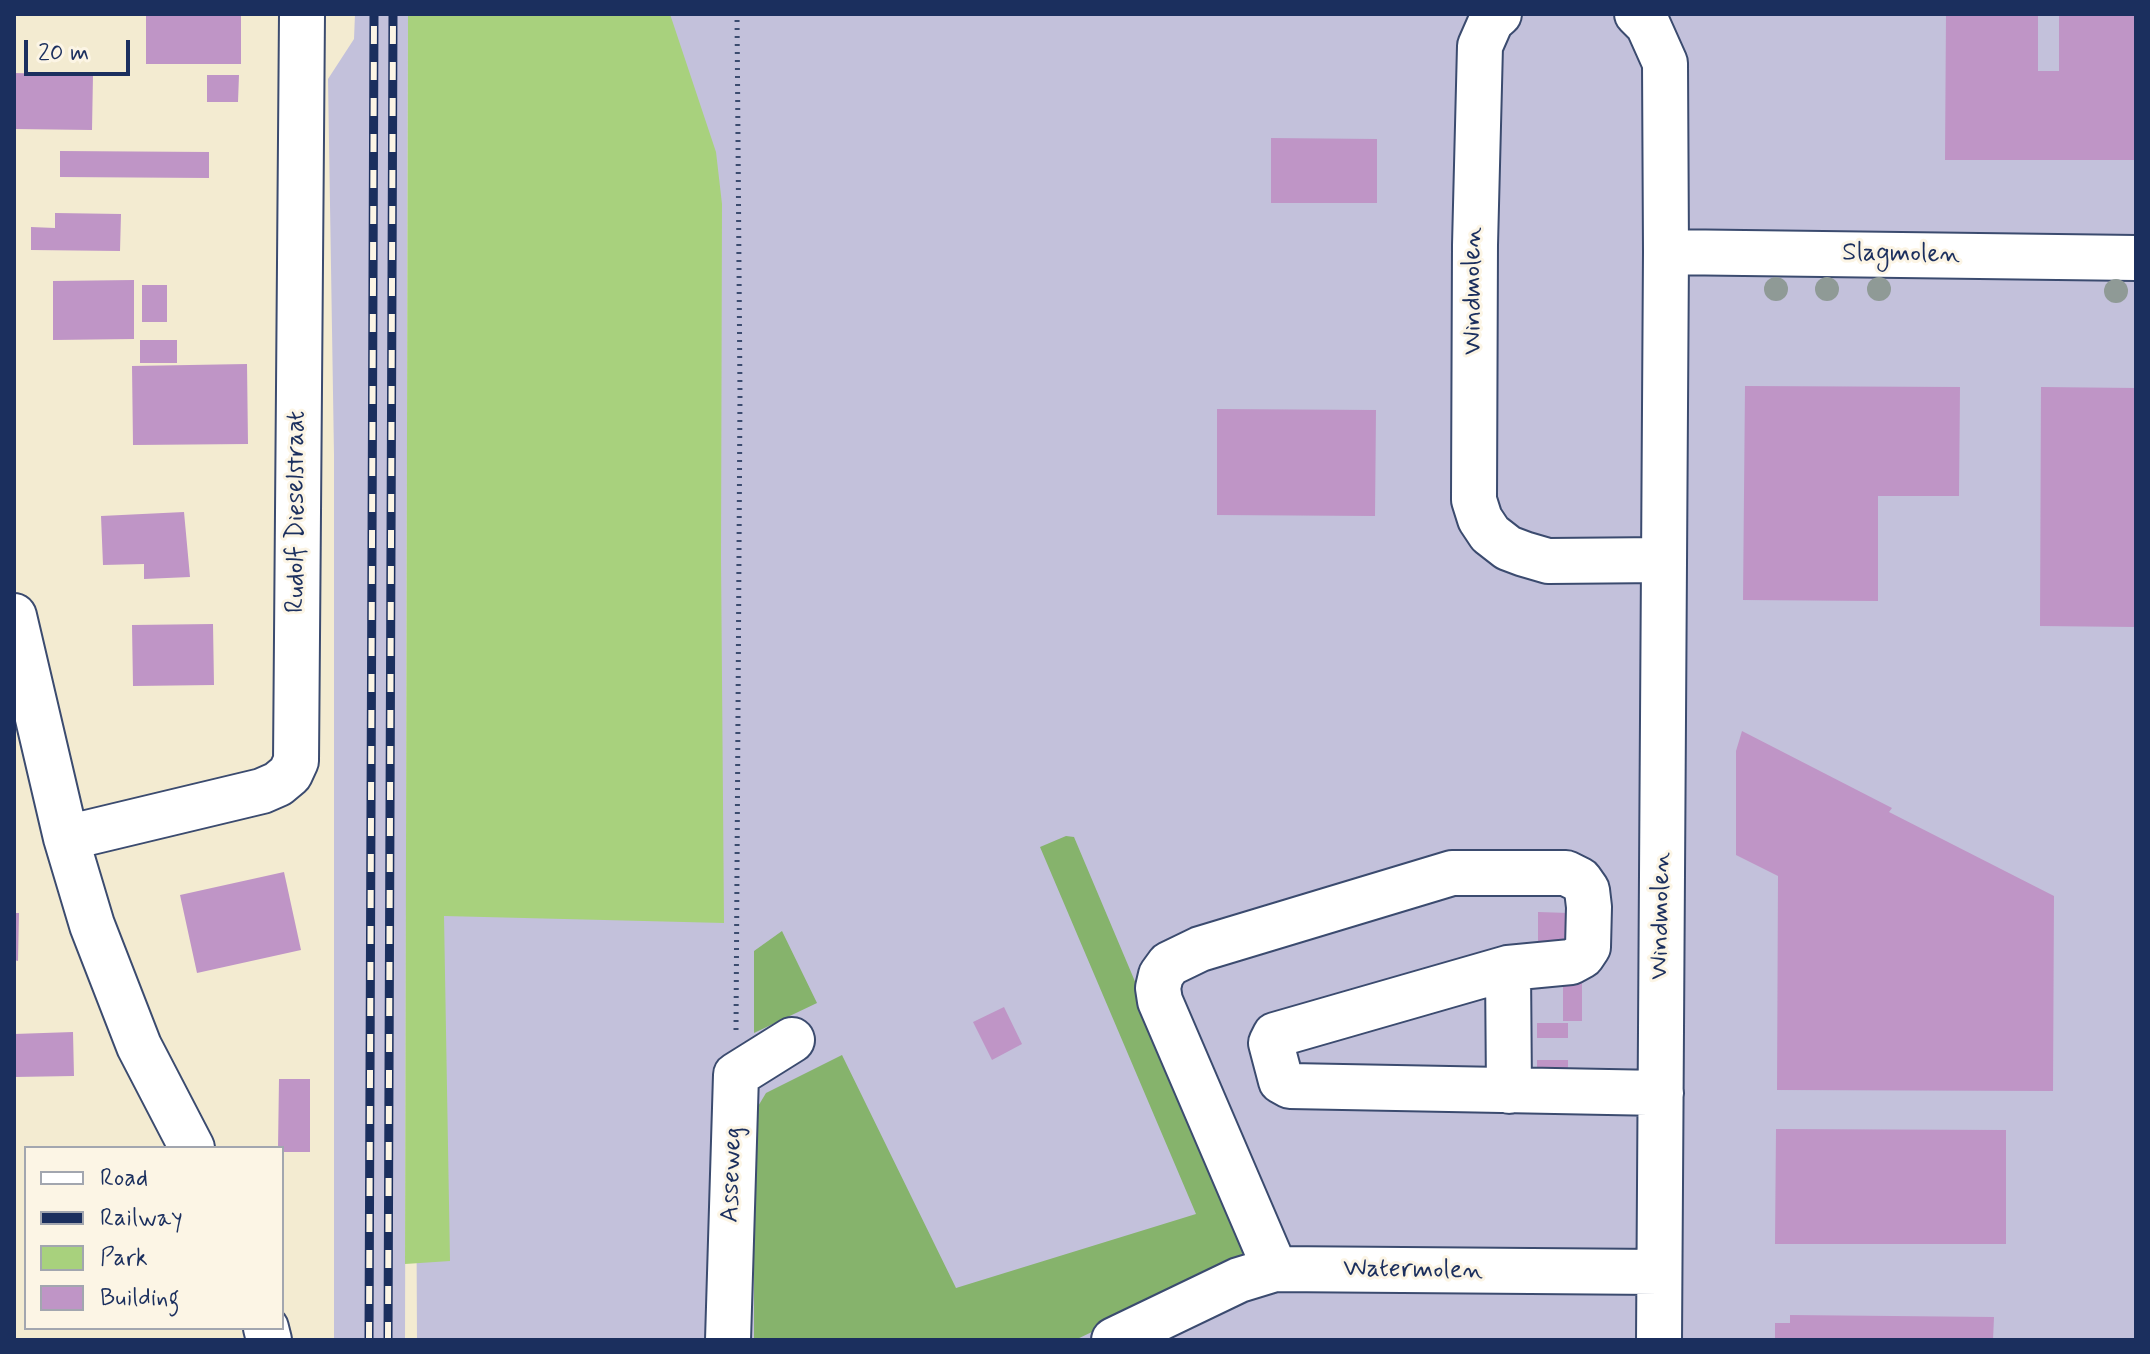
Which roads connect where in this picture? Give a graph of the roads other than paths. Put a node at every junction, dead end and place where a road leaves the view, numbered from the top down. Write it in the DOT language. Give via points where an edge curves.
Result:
graph roads {
  1 [pos="302,14"];
  2 [pos="1499,14"];
  3 [pos="1637,14"];
  4 [pos="1666,252"];
  5 [pos="2136,258"];
  6 [pos="1664,560"];
  7 [pos="14,616"];
  8 [pos="66,838"];
  9 [pos="1508,968"];
  10 [pos="792,1040"];
  11 [pos="1509,1091"];
  12 [pos="1661,1093"];
  13 [pos="191,1146"];
  14 [pos="1275,1269"];
  15 [pos="1659,1272"];
  16 [pos="728,1340"];
  17 [pos="1114,1340"];
  18 [pos="1659,1340"];
  1 -- 8 [label="street, Rudolf Dieselstraat" via="296,761 290,774 262,791"];
  2 -- 6 [label="street, Windmolen" via="1480,46 1474,500 1490,534 1524,554 1548,561"];
  3 -- 4 [label="street, Windmolen" via="1648,25 1665,63"];
  4 -- 5 [label="street, Slagmolen"];
  4 -- 6 [label="street, Windmolen"];
  6 -- 12 [label="street, Windmolen"];
  7 -- 8 [label="street"];
  8 -- 13 [label="street" via="112,983"];
  9 -- 11 [label="street"];
  9 -- 11 [label="street" via="1275,1035 1271,1043 1281,1081 1290,1086"];
  9 -- 14 [label="street" via="1571,962 1582,956 1588,947 1589,907 1580,880 1566,873 1452,873 1200,949 1169,964 1158,988 1165,1018"];
  10 -- 16 [label="street, Asseweg" via="736,1075"];
  11 -- 12 [label="street"];
  12 -- 15 [label="street, Windmolen"];
  14 -- 15 [label="street, Watermolen"];
  14 -- 17 [label="street, Watermolen" via="1239,1280"];
  15 -- 18 [label="street"];
}
